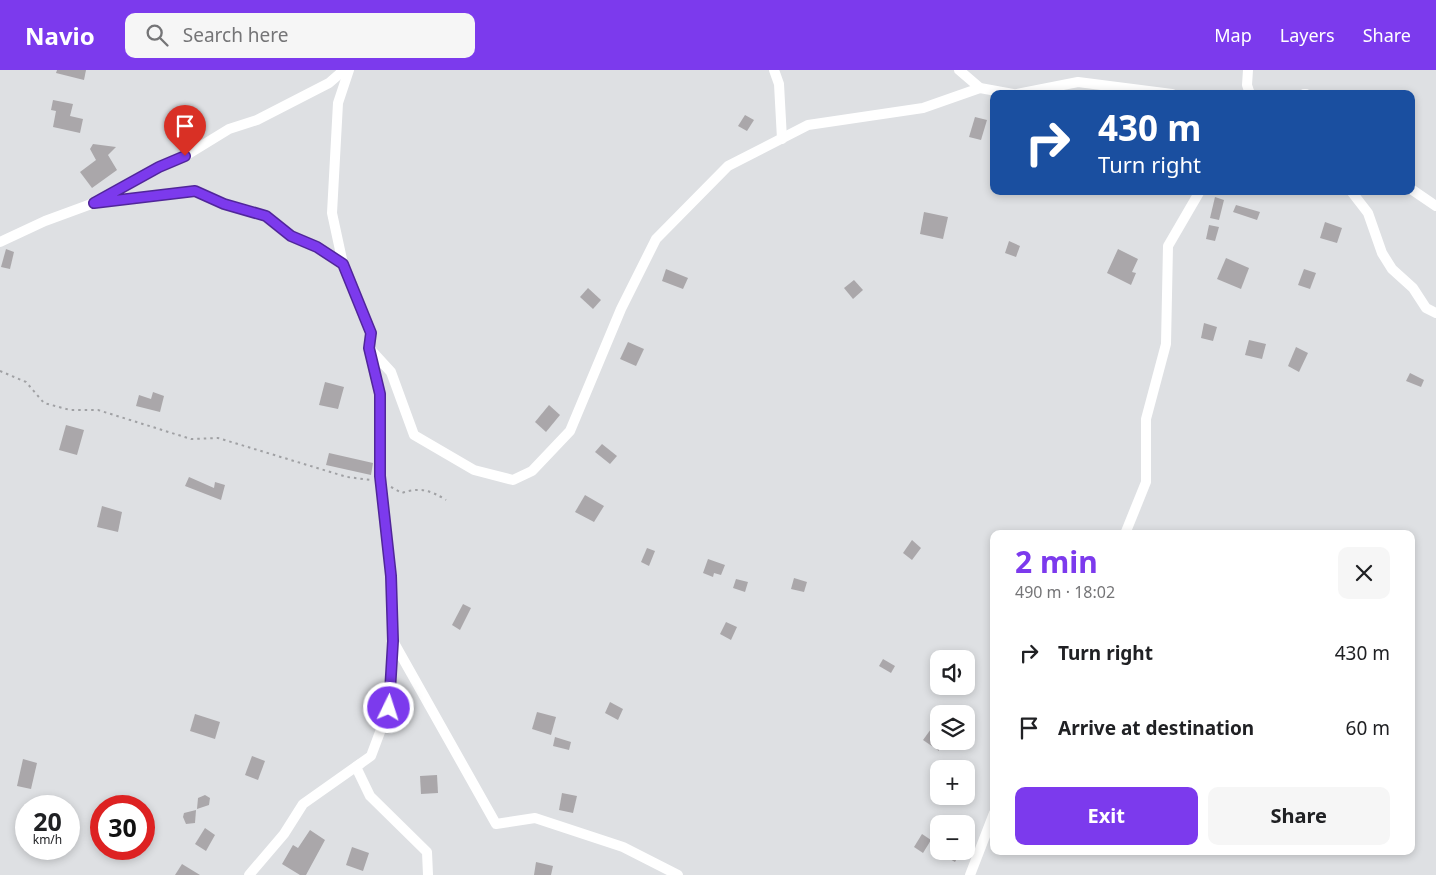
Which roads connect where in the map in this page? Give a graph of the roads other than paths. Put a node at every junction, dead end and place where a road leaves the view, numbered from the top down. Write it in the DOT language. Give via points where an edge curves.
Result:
graph roads {
  1 [pos="344,70"];
  2 [pos="348,70"];
  3 [pos="774,70"];
  4 [pos="960,70"];
  5 [pos="1248,70"];
  6 [pos="980,88"];
  7 [pos="991,90"];
  8 [pos="1037,90"];
  9 [pos="1141,90"];
  10 [pos="1248,90"];
  11 [pos="782,138"];
  12 [pos="1415,192"];
  13 [pos="1198,195"];
  14 [pos="1354,195"];
  15 [pos="94,203"];
  16 [pos="1436,206"];
  17 [pos="0,242"];
  18 [pos="343,264"];
  19 [pos="1436,313"];
  20 [pos="369,348"];
  21 [pos="1127,530"];
  22 [pos="393,641"];
  23 [pos="370,756"];
  24 [pos="990,822"];
  25 [pos="249,875"];
  26 [pos="428,875"];
  27 [pos="678,875"];
  28 [pos="970,875"];
  1 -- 15 [label="street" via="329,83 257,120 229,128 185,156"];
  2 -- 18 [label="street" via="338,104 332,213"];
  3 -- 11 [label="street" via="779,84"];
  4 -- 6 [label="street"];
  5 -- 10 [label="street"];
  6 -- 7 [label="street"];
  6 -- 11 [label="street" via="924,108 808,125"];
  8 -- 9 [label="street" via="1078,82"];
  11 -- 20 [label="street" via="728,166 656,240 620,309 570,430 532,471 513,480 474,470 414,435 391,372"];
  12 -- 16 [label="street"];
  13 -- 21 [label="street" via="1168,246 1166,344 1146,420 1146,482"];
  14 -- 19 [label="street" via="1368,213 1382,253 1392,269 1413,288 1426,308"];
  15 -- 17 [label="street" via="45,220"];
  15 -- 18 [label="street" via="195,191 224,204 266,216 291,236 317,247"];
  18 -- 20 [label="street" via="371,333"];
  20 -- 22 [label="street" via="380,394 380,481 391,576"];
  22 -- 23 [label="street" via="389,708"];
  22 -- 27 [label="street" via="496,824 535,818 623,847"];
  23 -- 25 [label="street" via="303,804 284,834"];
  23 -- 26 [label="street" via="356,767 370,796 427,852"];
  24 -- 28 [label="street"];
}
